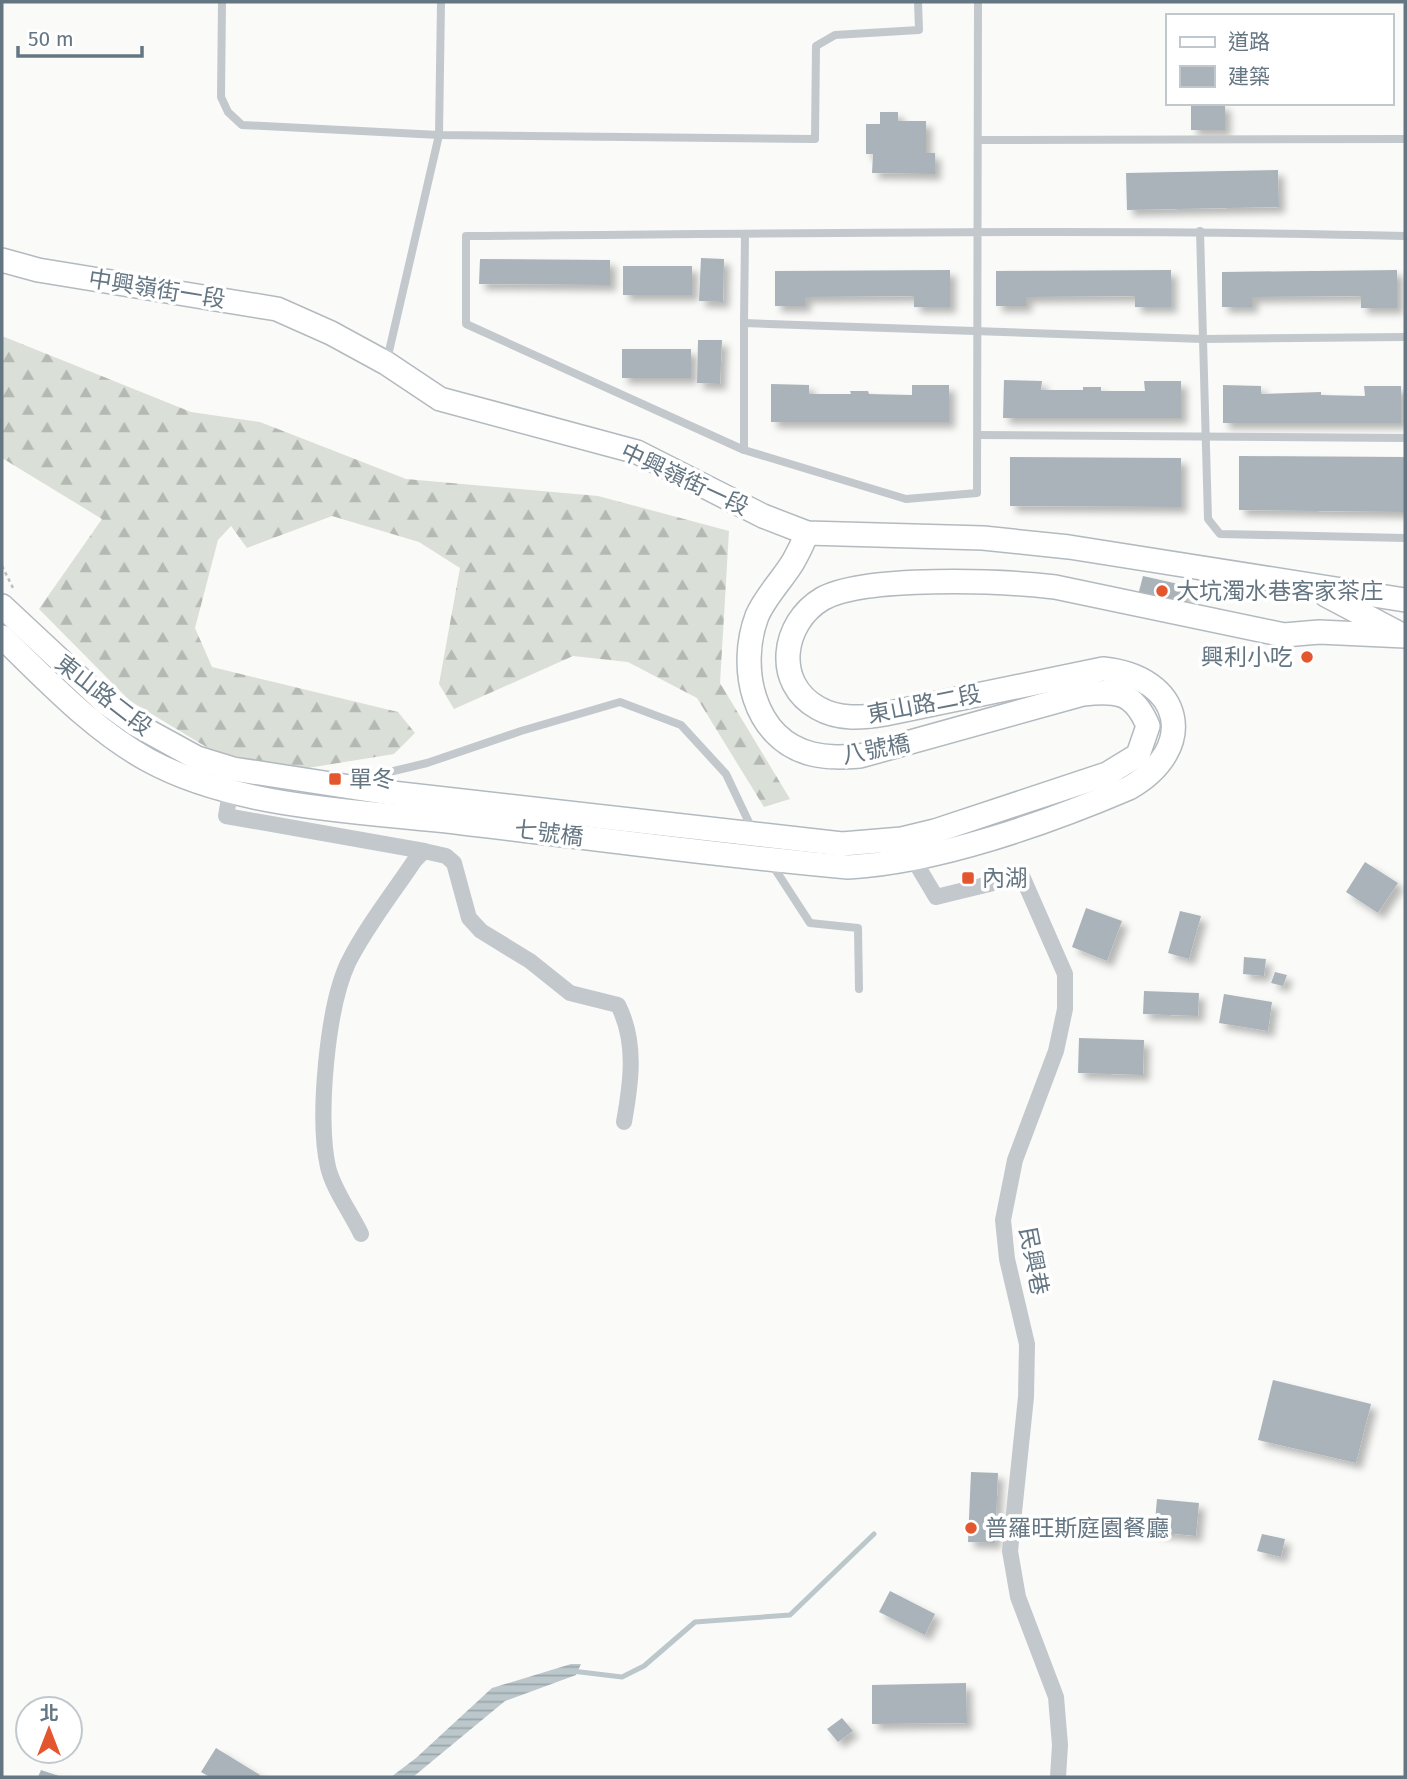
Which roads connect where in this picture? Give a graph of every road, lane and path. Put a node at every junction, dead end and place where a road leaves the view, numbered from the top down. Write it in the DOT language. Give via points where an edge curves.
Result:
graph roads {
  1 [pos="222,2"];
  2 [pos="441,2"];
  3 [pos="918,2"];
  4 [pos="978,2"];
  5 [pos="439,135"];
  6 [pos="1405,139"];
  7 [pos="979,140"];
  8 [pos="1200,231"];
  9 [pos="980,233"];
  10 [pos="745,234"];
  11 [pos="1405,236"];
  12 [pos="2,260"];
  13 [pos="744,323"];
  14 [pos="979,334"];
  15 [pos="1405,337"];
  16 [pos="1203,339"];
  17 [pos="386,363"];
  18 [pos="978,435"];
  19 [pos="1206,437"];
  20 [pos="1405,438"];
  21 [pos="744,450"];
  22 [pos="807,533"];
  23 [pos="1405,538"];
  24 [pos="1310,587"];
  25 [pos="1405,600"];
  26 [pos="2,606"];
  27 [pos="1405,624"];
  28 [pos="2,637"];
  29 [pos="1405,637"];
  30 [pos="1083,694"];
  31 [pos="232,780"];
  32 [pos="333,786"];
  33 [pos="382,803"];
  34 [pos="712,830"];
  35 [pos="755,836"];
  36 [pos="907,849"];
  37 [pos="424,850"];
  38 [pos="717,853"];
  39 [pos="768,860"];
  40 [pos="859,989"];
  41 [pos="624,1122"];
  42 [pos="361,1234"];
  43 [pos="1058,1777"];
  1 -- 5 [label="lane" via="222,97 228,113 242,125"];
  2 -- 5 [label="lane"];
  3 -- 5 [label="lane" via="919,30 835,35 816,46 815,138"];
  4 -- 7 [label="lane"];
  5 -- 17 [label="lane"];
  6 -- 7 [label="lane"];
  7 -- 9 [label="lane"];
  8 -- 9 [label="lane"];
  8 -- 11 [label="lane"];
  8 -- 16 [label="lane"];
  9 -- 10 [label="lane"];
  9 -- 14 [label="lane"];
  10 -- 13 [label="lane"];
  10 -- 21 [label="lane" via="466,236 466,324"];
  12 -- 17 [label="main road, 中興嶺街一段" via="37,270 277,309"];
  13 -- 14 [label="lane"];
  13 -- 21 [label="lane"];
  14 -- 16 [label="lane"];
  14 -- 18 [label="lane"];
  15 -- 16 [label="lane"];
  16 -- 19 [label="lane"];
  17 -- 22 [label="main road, 中興嶺街一段" via="440,398 637,452 763,516"];
  18 -- 19 [label="lane"];
  18 -- 21 [label="lane" via="977,494 906,499"];
  19 -- 20 [label="lane"];
  19 -- 23 [label="lane" via="1208,519 1220,534"];
  22 -- 24 [label="main road, 中興嶺街一段" via="995,539"];
  22 -- 30 [label="main road, 八號橋" via="758,613 750,639 747,670 753,698 766,722 786,742 809,754 835,758 883,751"];
  24 -- 25 [label="main road, 中興嶺街一段"];
  24 -- 29 [label="main road, 中興嶺街一段"];
  26 -- 31 [label="main road, 東山路二段" via="125,717"];
  27 -- 29 [label="main road"];
  28 -- 31 [label="main road, 東山路二段" via="86,716 148,760 188,778"];
  29 -- 36 [label="main road, 東山路二段" via="1319,632 1284,635 1019,583 871,585 842,590 808,609 797,622 787,660 803,696 836,716 886,715 1103,668 1147,680 1170,709 1171,746 1150,776 1105,798"];
  30 -- 36 [label="main road, 東山路二段" via="1125,695 1141,708 1148,726 1138,755 1107,774 968,822"];
  31 -- 32 [label="main road, 東山路二段"];
  31 -- 33 [label="main road, 東山路二段"];
  31 -- 37 [label="street" via="226,816"];
  32 -- 33 [label="main road, 東山路二段"];
  32 -- 35 [label="lane" via="427,763 620,702 681,725 726,774"];
  33 -- 34 [label="main road, 七號橋"];
  33 -- 38 [label="main road, 七號橋"];
  34 -- 35 [label="main road, 東山路二段"];
  35 -- 36 [label="main road, 東山路二段"];
  35 -- 39 [label="lane"];
  36 -- 39 [label="main road, 東山路二段" via="848,867"];
  36 -- 43 [label="street, 民興巷" via="936,897 1022,876 1065,974 1065,1009 1056,1051 1015,1160 1003,1220 1006,1259 1027,1344 1010,1551 1018,1597 1056,1697"];
  37 -- 41 [label="street" via="454,863 469,918 481,930 570,993 618,1005 626,1027 632,1075"];
  37 -- 42 [label="street" via="349,961 332,1021 325,1093 328,1170"];
  38 -- 39 [label="main road, 東山路二段"];
  39 -- 40 [label="lane" via="810,923 858,928"];
}
